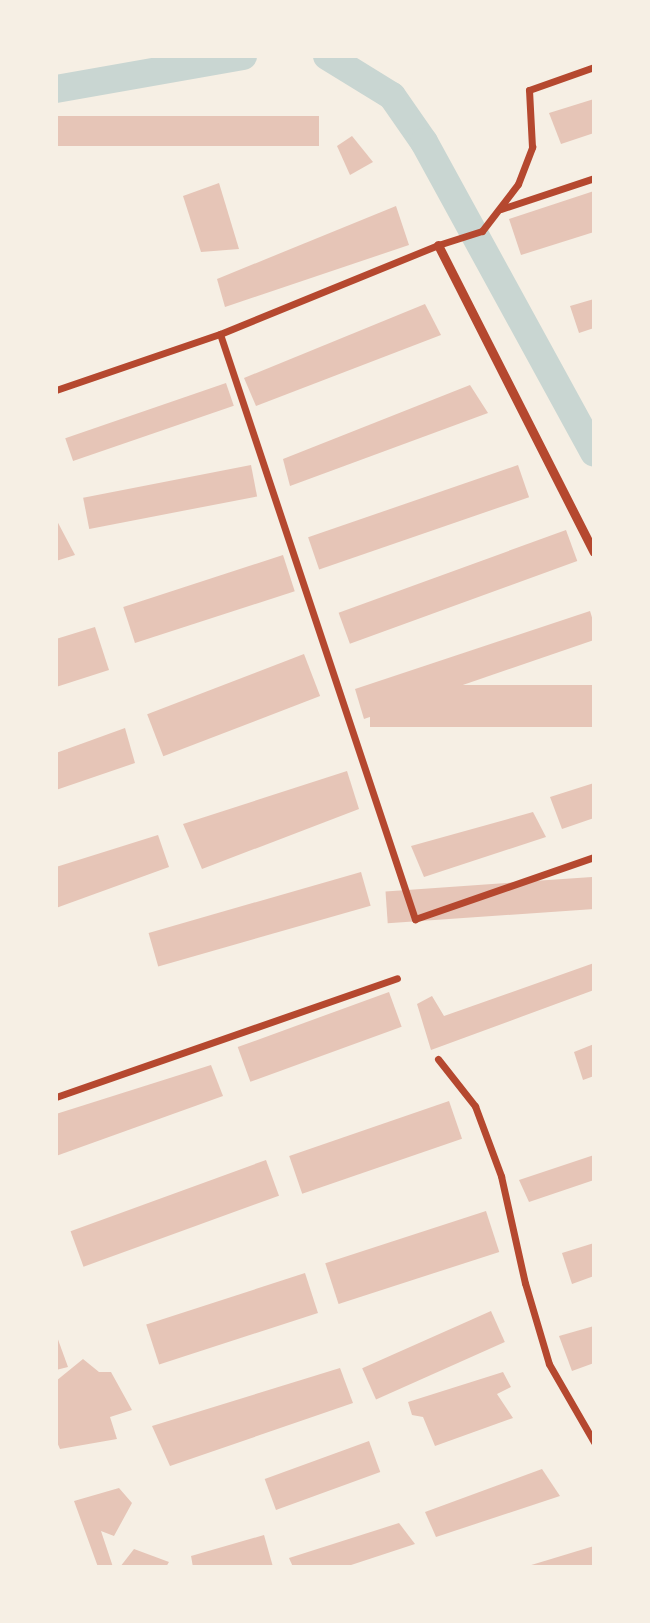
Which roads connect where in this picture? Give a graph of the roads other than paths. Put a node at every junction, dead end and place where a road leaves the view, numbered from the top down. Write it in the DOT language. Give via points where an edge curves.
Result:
graph roads {
  1 [pos="594,67"];
  2 [pos="594,178"];
  3 [pos="501,209"];
  4 [pos="439,245"];
  5 [pos="220,334"];
  6 [pos="56,390"];
  7 [pos="594,552"];
  8 [pos="594,857"];
  9 [pos="397,978"];
  10 [pos="438,1059"];
  11 [pos="56,1097"];
  12 [pos="594,1442"];
  1 -- 3 [label="street" via="529,90 532,147 518,184"];
  2 -- 3 [label="street"];
  3 -- 4 [label="street" via="482,232"];
  4 -- 5 [label="street"];
  4 -- 7 [label="street"];
  5 -- 6 [label="street"];
  5 -- 8 [label="street" via="415,919"];
  9 -- 11 [label="street"];
  10 -- 12 [label="street" via="475,1106 501,1176 549,1364"];
}
